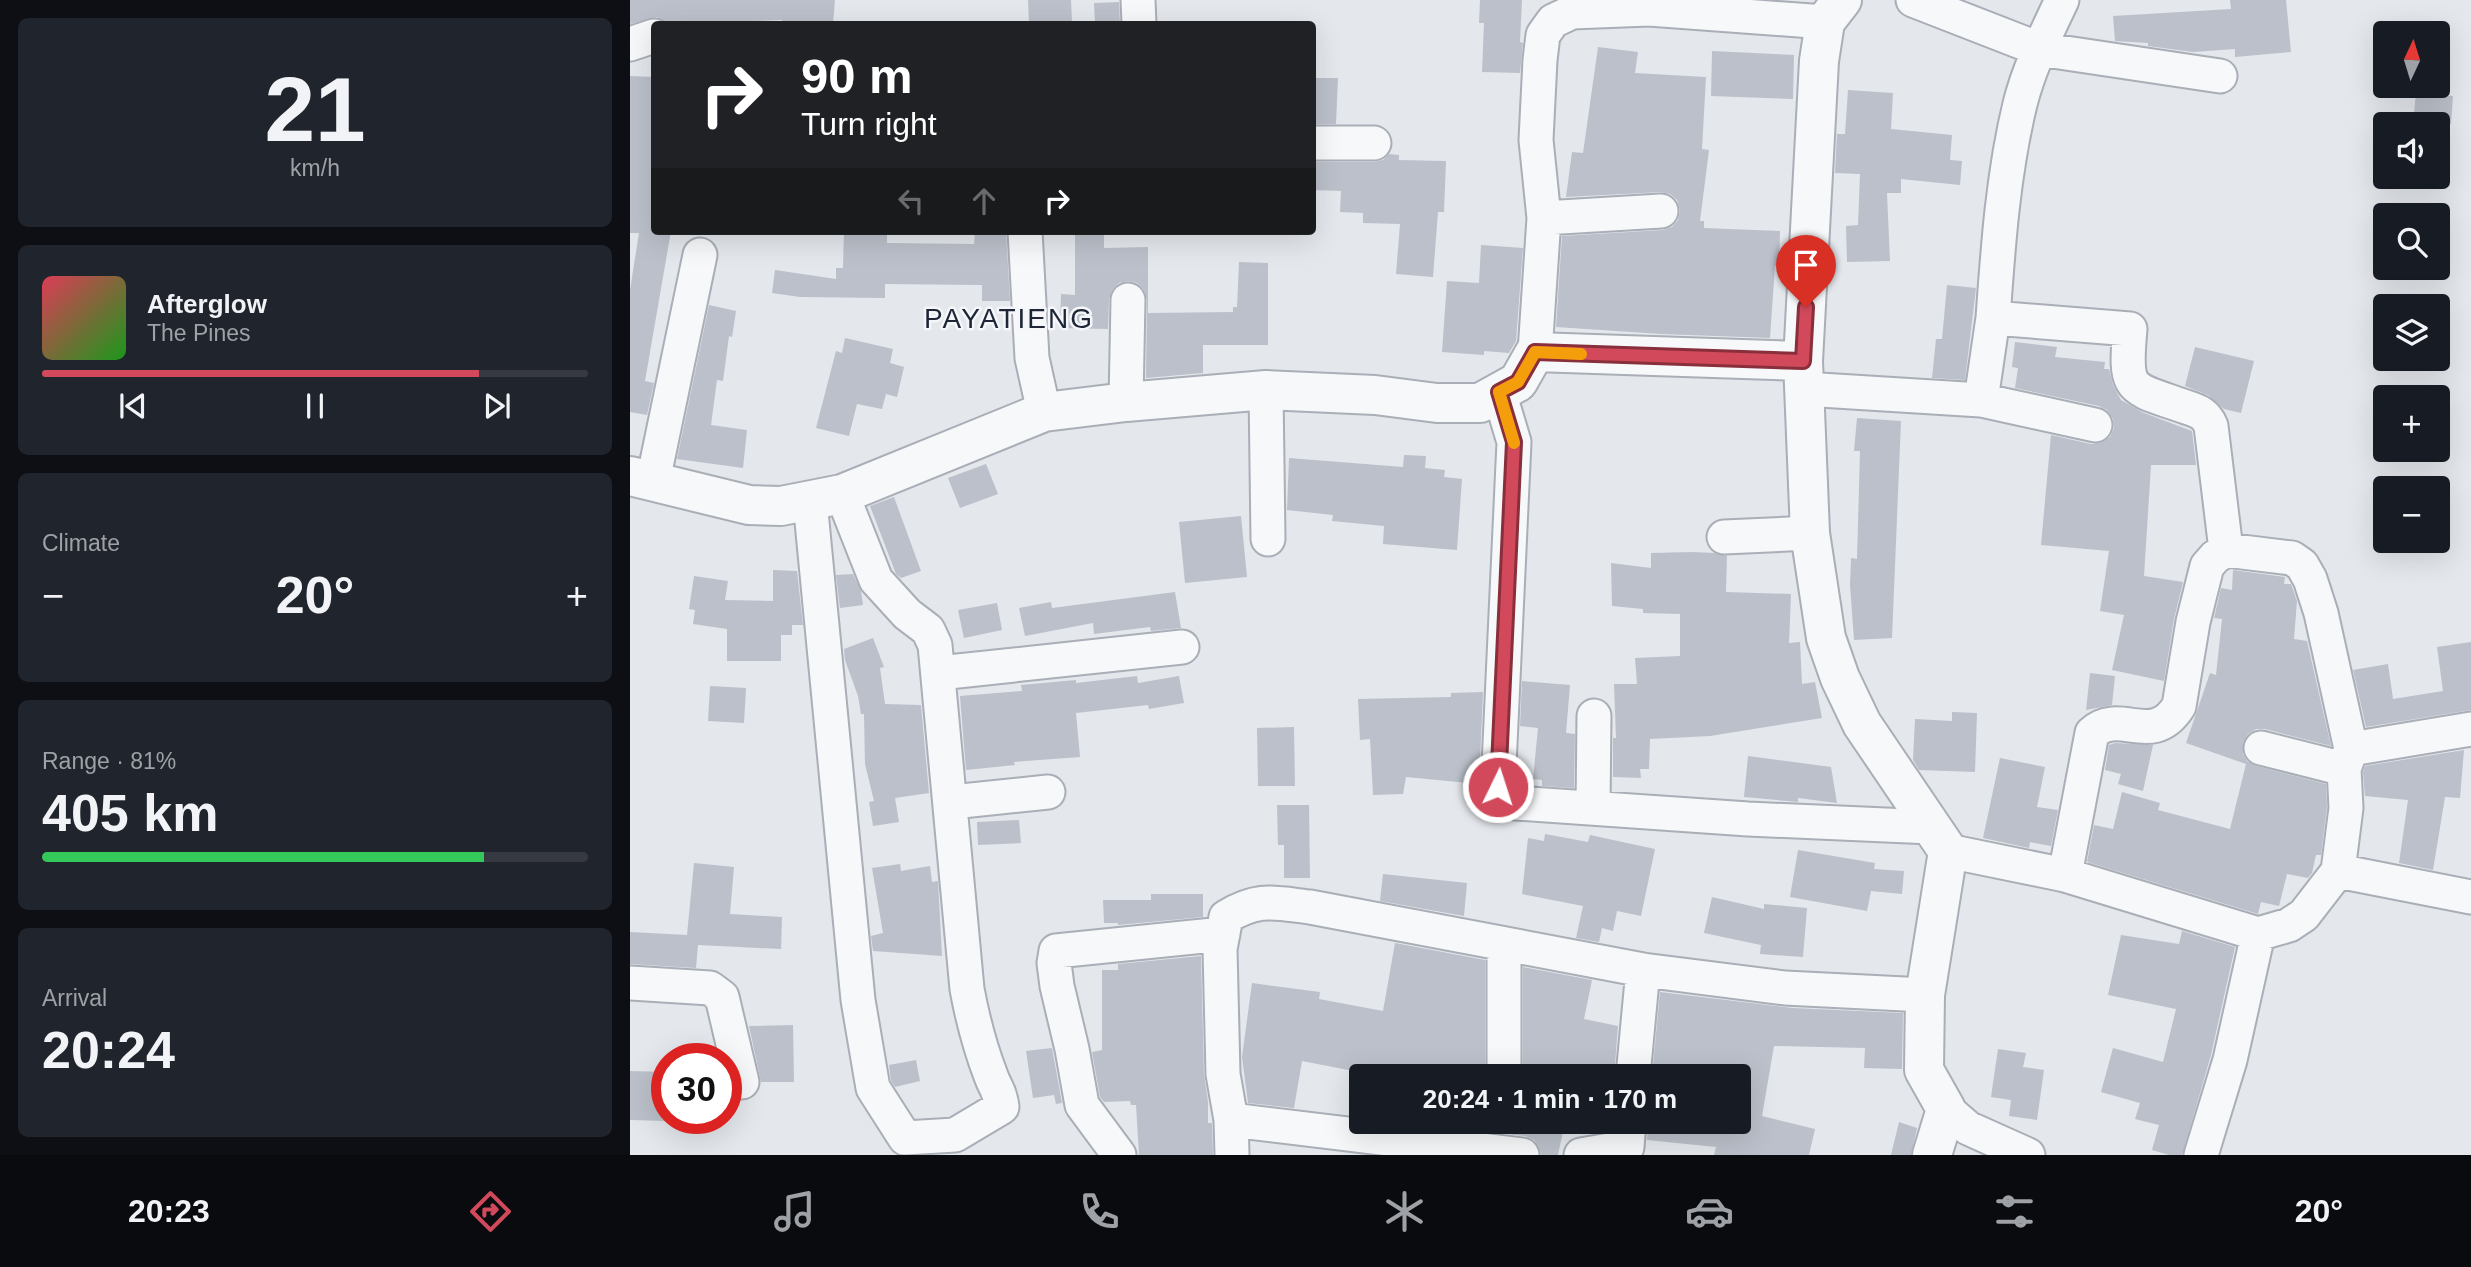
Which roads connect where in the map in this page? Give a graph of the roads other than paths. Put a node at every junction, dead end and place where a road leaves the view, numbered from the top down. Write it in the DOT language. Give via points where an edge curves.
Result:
graph roads {
  1 [pos="1138,0"];
  2 [pos="1913,0"];
  3 [pos="2062,0"];
  4 [pos="1649,4"];
  5 [pos="1833,11"];
  6 [pos="1139,21"];
  7 [pos="651,37"];
  8 [pos="630,44"];
  9 [pos="2039,48"];
  10 [pos="2220,76"];
  11 [pos="1316,143"];
  12 [pos="1374,143"];
  13 [pos="1661,211"];
  14 [pos="1544,218"];
  15 [pos="1025,235"];
  16 [pos="700,255"];
  17 [pos="1128,300"];
  18 [pos="1993,318"];
  19 [pos="1535,352"];
  20 [pos="1804,375"];
  21 [pos="1266,390"];
  22 [pos="1499,392"];
  23 [pos="1981,400"];
  24 [pos="1126,402"];
  25 [pos="1044,412"];
  26 [pos="2095,425"];
  27 [pos="641,479"];
  28 [pos="826,498"];
  29 [pos="1810,533"];
  30 [pos="1724,537"];
  31 [pos="1268,539"];
  32 [pos="2226,550"];
  33 [pos="1182,647"];
  34 [pos="939,673"];
  35 [pos="1594,716"];
  36 [pos="2471,729"];
  37 [pos="2261,748"];
  38 [pos="2348,759"];
  39 [pos="1048,792"];
  40 [pos="952,802"];
  41 [pos="1593,808"];
  42 [pos="1939,839"];
  43 [pos="2338,872"];
  44 [pos="2065,875"];
  45 [pos="2471,897"];
  46 [pos="1223,934"];
  47 [pos="2258,934"];
  48 [pos="1504,944"];
  49 [pos="1643,970"];
  50 [pos="630,983"];
  51 [pos="1925,995"];
  52 [pos="733,1043"];
  53 [pos="1504,1064"];
  54 [pos="1634,1064"];
  55 [pos="1946,1109"];
  56 [pos="1231,1120"];
  57 [pos="1628,1134"];
  58 [pos="1503,1142"];
  59 [pos="1119,1155"];
  60 [pos="1232,1155"];
  61 [pos="1581,1155"];
  62 [pos="1933,1155"];
  63 [pos="2028,1155"];
  64 [pos="2201,1155"];
  1 -- 6 [label="street"];
  2 -- 9 [label="street"];
  3 -- 9 [label="street"];
  4 -- 5 [label="street"];
  4 -- 14 [label="street" via="1572,12 1553,21 1543,35 1536,140"];
  5 -- 20 [label="street" via="1819,61"];
  7 -- 8 [label="street"];
  9 -- 10 [label="street"];
  9 -- 18 [label="street" via="2020,103 2007,169"];
  11 -- 12 [label="street"];
  13 -- 14 [label="street"];
  14 -- 19 [label="street"];
  15 -- 25 [label="street" via="1032,358"];
  16 -- 27 [label="street"];
  17 -- 24 [label="street"];
  18 -- 23 [label="street"];
  18 -- 32 [label="street" via="2130,329 2127,364 2137,390 2207,416"];
  19 -- 20 [label="street"];
  19 -- 22 [label="street" via="1518,382"];
  20 -- 23 [label="street"];
  20 -- 29 [label="street"];
  21 -- 22 [label="street" via="1437,403 1480,402"];
  21 -- 24 [label="street"];
  21 -- 31 [label="street"];
  22 -- 41 [label="street" via="1514,442 1498,787 1503,797 1516,803"];
  23 -- 26 [label="street"];
  24 -- 25 [label="street"];
  25 -- 28 [label="street"];
  27 -- 28 [label="street" via="749,505 781,506"];
  28 -- 34 [label="street" via="876,580 928,630"];
  28 -- 40 [label="street" via="858,1000 873,1088 905,1138 955,1135 1002,1107 969,1001"];
  29 -- 30 [label="street"];
  29 -- 42 [label="street" via="1826,638 1840,678 1862,724"];
  32 -- 38 [label="street" via="2292,558 2306,572 2321,613"];
  32 -- 44 [label="street" via="2207,566 2174,715 2159,726 2103,725 2092,733"];
  33 -- 34 [label="street"];
  34 -- 40 [label="street"];
  35 -- 41 [label="street"];
  36 -- 38 [label="street"];
  37 -- 38 [label="street"];
  38 -- 43 [label="street"];
  39 -- 40 [label="street"];
  41 -- 42 [label="street"];
  42 -- 44 [label="street"];
  42 -- 51 [label="street"];
  43 -- 45 [label="street"];
  43 -- 47 [label="street" via="2304,915"];
  44 -- 47 [label="street"];
  46 -- 48 [label="street" via="1226,917 1245,906 1267,902"];
  46 -- 56 [label="street" via="1223,1074"];
  46 -- 59 [label="street" via="1056,951 1057,986 1082,1105"];
  47 -- 64 [label="street" via="2230,1060"];
  48 -- 49 [label="street"];
  48 -- 53 [label="street"];
  49 -- 51 [label="street" via="1785,988"];
  49 -- 54 [label="street"];
  50 -- 52 [label="street" via="710,988 722,997"];
  51 -- 55 [label="street" via="1924,1070"];
  55 -- 62 [label="street"];
  55 -- 63 [label="street" via="1968,1128"];
  56 -- 58 [label="street"];
  56 -- 60 [label="street"];
  57 -- 61 [label="street" via="1627,1147"];
}
